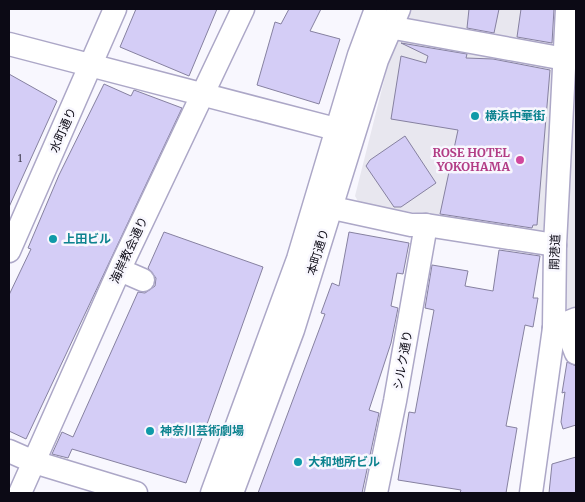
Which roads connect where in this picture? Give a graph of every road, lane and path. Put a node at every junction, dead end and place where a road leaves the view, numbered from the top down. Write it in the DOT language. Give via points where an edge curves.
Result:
graph roads {
  1 [pos="115,9"];
  2 [pos="243,9"];
  3 [pos="376,9"];
  4 [pos="394,18"];
  5 [pos="570,19"];
  6 [pos="9,44"];
  7 [pos="566,59"];
  8 [pos="92,66"];
  9 [pos="202,93"];
  10 [pos="346,131"];
  11 [pos="568,146"];
  12 [pos="324,206"];
  13 [pos="426,225"];
  14 [pos="555,246"];
  15 [pos="9,251"];
  16 [pos="120,270"];
  17 [pos="143,280"];
  18 [pos="576,319"];
  19 [pos="554,328"];
  20 [pos="576,353"];
  21 [pos="9,451"];
  22 [pos="34,462"];
  23 [pos="20,493"];
  24 [pos="136,493"];
  25 [pos="212,493"];
  26 [pos="232,493"];
  27 [pos="376,493"];
  28 [pos="531,493"];
  1 -- 8 [label="street, 水町通り"];
  2 -- 9 [label="street, 海岸教会通り"];
  3 -- 10 [label="street, 本町通り"];
  4 -- 7 [label="street"];
  4 -- 10 [label="street, 本町通り"];
  5 -- 7 [label="street, 開港道"];
  6 -- 8 [label="street"];
  7 -- 11 [label="street, 開港道"];
  8 -- 9 [label="street"];
  8 -- 15 [label="street, 水町通り"];
  9 -- 10 [label="street"];
  9 -- 16 [label="street, 海岸教会通り"];
  10 -- 12 [label="street, 本町通り"];
  11 -- 14 [label="street, 開港道"];
  12 -- 13 [label="street" via="411,225"];
  12 -- 25 [label="street, 本町通り"];
  12 -- 26 [label="street, 本町通り" via="293,330"];
  13 -- 14 [label="street"];
  13 -- 27 [label="street, シルク通り"];
  14 -- 19 [label="street, 開港道"];
  16 -- 17 [label="street"];
  16 -- 22 [label="street, 海岸教会通り"];
  18 -- 19 [label="street"];
  19 -- 20 [label="street" via="571,340"];
  19 -- 28 [label="street, 開港道"];
  21 -- 22 [label="street"];
  22 -- 23 [label="street, 海岸教会通り"];
  22 -- 24 [label="street"];
}
